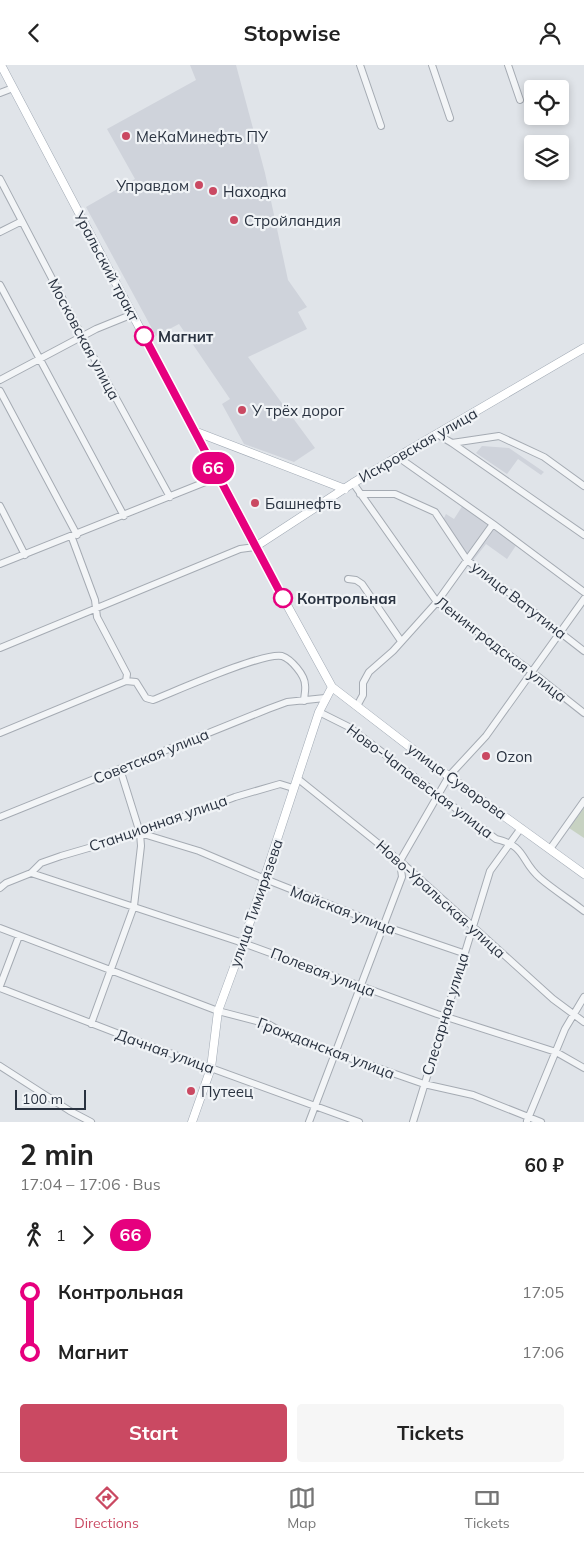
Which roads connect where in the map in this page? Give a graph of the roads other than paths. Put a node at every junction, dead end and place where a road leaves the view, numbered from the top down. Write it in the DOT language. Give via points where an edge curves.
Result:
graph roads {
  1 [pos="1,65"];
  2 [pos="360,65"];
  3 [pos="432,65"];
  4 [pos="508,65"];
  5 [pos="13,88"];
  6 [pos="0,93"];
  7 [pos="520,100"];
  8 [pos="450,118"];
  9 [pos="381,125"];
  10 [pos="0,179"];
  11 [pos="22,221"];
  12 [pos="0,232"];
  13 [pos="0,285"];
  14 [pos="133,314"];
  15 [pos="82,337"];
  16 [pos="583,349"];
  17 [pos="39,359"];
  18 [pos="0,380"];
  19 [pos="0,391"];
  20 [pos="194,431"];
  21 [pos="437,434"];
  22 [pos="452,443"];
  23 [pos="398,457"];
  24 [pos="218,477"];
  25 [pos="354,483"];
  26 [pos="584,486"];
  27 [pos="344,489"];
  28 [pos="360,494"];
  29 [pos="170,497"];
  30 [pos="0,506"];
  31 [pos="124,516"];
  32 [pos="493,524"];
  33 [pos="584,535"];
  34 [pos="74,536"];
  35 [pos="255,547"];
  36 [pos="25,555"];
  37 [pos="467,560"];
  38 [pos="0,564"];
  39 [pos="348,579"];
  40 [pos="584,592"];
  41 [pos="584,599"];
  42 [pos="437,602"];
  43 [pos="96,610"];
  44 [pos="559,632"];
  45 [pos="401,641"];
  46 [pos="0,648"];
  47 [pos="584,651"];
  48 [pos="532,672"];
  49 [pos="126,681"];
  50 [pos="332,687"];
  51 [pos="326,698"];
  52 [pos="304,701"];
  53 [pos="357,706"];
  54 [pos="319,712"];
  55 [pos="584,713"];
  56 [pos="0,733"];
  57 [pos="120,769"];
  58 [pos="449,776"];
  59 [pos="297,778"];
  60 [pos="293,788"];
  61 [pos="438,796"];
  62 [pos="584,801"];
  63 [pos="0,817"];
  64 [pos="521,828"];
  65 [pos="140,833"];
  66 [pos="511,842"];
  67 [pos="550,849"];
  68 [pos="400,861"];
  69 [pos="31,873"];
  70 [pos="584,874"];
  71 [pos="265,879"];
  72 [pos="0,888"];
  73 [pos="134,906"];
  74 [pos="584,911"];
  75 [pos="472,925"];
  76 [pos="384,926"];
  77 [pos="0,929"];
  78 [pos="20,936"];
  79 [pos="243,943"];
  80 [pos="463,953"];
  81 [pos="110,971"];
  82 [pos="0,987"];
  83 [pos="361,987"];
  84 [pos="584,997"];
  85 [pos="218,1011"];
  86 [pos="574,1014"];
  87 [pos="444,1016"];
  88 [pos="584,1022"];
  89 [pos="91,1024"];
  90 [pos="556,1052"];
  91 [pos="336,1054"];
  92 [pos="0,1066"];
  93 [pos="584,1067"];
  94 [pos="210,1068"];
  95 [pos="424,1084"];
  96 [pos="315,1107"];
  97 [pos="527,1120"];
  98 [pos="91,1122"];
  99 [pos="192,1122"];
  100 [pos="309,1122"];
  101 [pos="358,1122"];
  102 [pos="413,1122"];
  103 [pos="541,1122"];
  1 -- 5 [label="main road, Уральский тракт"];
  2 -- 9 [label="street"];
  3 -- 8 [label="street"];
  4 -- 7 [label="street"];
  5 -- 6 [label="street"];
  5 -- 14 [label="main road, Уральский тракт"];
  10 -- 11 [label="street, Московская улица"];
  11 -- 12 [label="street"];
  11 -- 15 [label="street, Московская улица"];
  13 -- 17 [label="street"];
  14 -- 15 [label="street"];
  14 -- 20 [label="main road, Уральский тракт"];
  15 -- 17 [label="street"];
  15 -- 29 [label="street, Московская улица"];
  16 -- 21 [label="main road, Искровская улица"];
  17 -- 18 [label="street"];
  17 -- 31 [label="street"];
  19 -- 34 [label="street"];
  20 -- 24 [label="main road, Уральский тракт"];
  20 -- 27 [label="main road"];
  21 -- 22 [label="street"];
  21 -- 23 [label="main road, Искровская улица"];
  22 -- 26 [label="street" via="499,436 544,457"];
  22 -- 33 [label="street"];
  23 -- 25 [label="main road, Искровская улица"];
  23 -- 32 [label="street"];
  24 -- 29 [label="street"];
  24 -- 35 [label="main road, Уральский тракт"];
  25 -- 27 [label="main road, Искровская улица"];
  25 -- 28 [label="street, Ленинградская улица"];
  27 -- 35 [label="main road, Искровская улица"];
  28 -- 37 [label="street, улица Ватутина" via="395,494 435,512"];
  28 -- 42 [label="street, Ленинградская улица"];
  29 -- 31 [label="street"];
  30 -- 36 [label="street"];
  31 -- 34 [label="street"];
  32 -- 37 [label="street"];
  32 -- 40 [label="street"];
  34 -- 36 [label="street"];
  34 -- 43 [label="street"];
  35 -- 43 [label="street" via="240,549"];
  35 -- 50 [label="main road, Уральский тракт"];
  36 -- 38 [label="street"];
  37 -- 42 [label="street"];
  37 -- 44 [label="street, улица Ватутина"];
  39 -- 45 [label="street" via="362,584"];
  41 -- 44 [label="street"];
  42 -- 45 [label="street"];
  42 -- 48 [label="street, Ленинградская улица"];
  43 -- 46 [label="street"];
  43 -- 49 [label="street" via="127,674"];
  44 -- 47 [label="street, улица Ватутина"];
  44 -- 48 [label="street"];
  45 -- 53 [label="street" via="369,672"];
  48 -- 55 [label="street, Ленинградская улица"];
  48 -- 58 [label="street" via="486,736"];
  49 -- 52 [label="street" via="132,679 146,698 154,700 222,673 279,656 288,658 303,679"];
  49 -- 56 [label="street"];
  50 -- 51 [label="main road, улица Тимирязева"];
  50 -- 53 [label="main road, улица Суворова"];
  51 -- 52 [label="street, Советская улица"];
  51 -- 54 [label="main road, улица Тимирязева"];
  52 -- 57 [label="street, Советская улица" via="287,702 268,709"];
  53 -- 58 [label="main road, улица Суворова"];
  54 -- 59 [label="main road, улица Тимирязева"];
  54 -- 61 [label="street, Ново-Чапаевская улица" via="349,727"];
  57 -- 63 [label="street, Советская улица"];
  57 -- 65 [label="street"];
  58 -- 61 [label="street"];
  58 -- 64 [label="main road, улица Суворова"];
  59 -- 60 [label="main road, улица Тимирязева"];
  59 -- 68 [label="street, Ново-Уральская улица"];
  60 -- 65 [label="street, Станционная улица" via="280,784 235,797"];
  60 -- 71 [label="main road, улица Тимирязева"];
  61 -- 66 [label="street, Ново-Чапаевская улица" via="496,839"];
  61 -- 68 [label="street"];
  62 -- 67 [label="street"];
  64 -- 66 [label="street, Слесарная улица"];
  64 -- 67 [label="main road, улица Суворова"];
  65 -- 69 [label="street, Станционная улица" via="41,863"];
  65 -- 71 [label="street, Майская улица" via="199,851"];
  65 -- 73 [label="street"];
  66 -- 74 [label="street, Ново-Чапаевская улица" via="538,877"];
  66 -- 75 [label="street, Слесарная улица" via="490,871"];
  67 -- 70 [label="main road, улица Суворова"];
  68 -- 75 [label="street, Ново-Уральская улица"];
  68 -- 76 [label="street" via="402,877"];
  69 -- 72 [label="street, Станционная улица"];
  69 -- 73 [label="street, Полевая улица"];
  71 -- 76 [label="street, Майская улица"];
  71 -- 79 [label="main road, улица Тимирязева"];
  73 -- 79 [label="street, Полевая улица"];
  73 -- 81 [label="street"];
  75 -- 80 [label="street, Слесарная улица"];
  75 -- 86 [label="street, Ново-Уральская улица" via="553,999"];
  76 -- 80 [label="street, Майская улица"];
  76 -- 83 [label="street"];
  77 -- 78 [label="street, Гражданская улица"];
  78 -- 81 [label="street, Гражданская улица"];
  78 -- 82 [label="street"];
  79 -- 83 [label="street, Полевая улица"];
  79 -- 85 [label="main road, улица Тимирязева"];
  80 -- 87 [label="street, Слесарная улица"];
  81 -- 85 [label="street, Гражданская улица"];
  81 -- 89 [label="street"];
  82 -- 89 [label="street, Дачная улица"];
  83 -- 87 [label="street, Полевая улица"];
  83 -- 91 [label="street"];
  84 -- 86 [label="street"];
  85 -- 91 [label="street, Гражданская улица" via="268,1023 295,1039"];
  85 -- 94 [label="main road, улица Тимирязева"];
  86 -- 88 [label="street, Ново-Уральская улица"];
  86 -- 90 [label="street"];
  87 -- 90 [label="street, Полевая улица"];
  87 -- 95 [label="street, Слесарная улица"];
  89 -- 94 [label="street, Дачная улица"];
  90 -- 93 [label="street, Полевая улица"];
  90 -- 97 [label="street"];
  91 -- 95 [label="street, Гражданская улица"];
  91 -- 96 [label="street"];
  92 -- 98 [label="street"];
  94 -- 96 [label="street, Дачная улица"];
  94 -- 99 [label="main road, улица Тимирязева"];
  95 -- 97 [label="street, Гражданская улица" via="473,1095"];
  95 -- 102 [label="street, Слесарная улица"];
  96 -- 100 [label="street"];
  96 -- 101 [label="street, Дачная улица"];
  97 -- 103 [label="street, Гражданская улица"];
}
